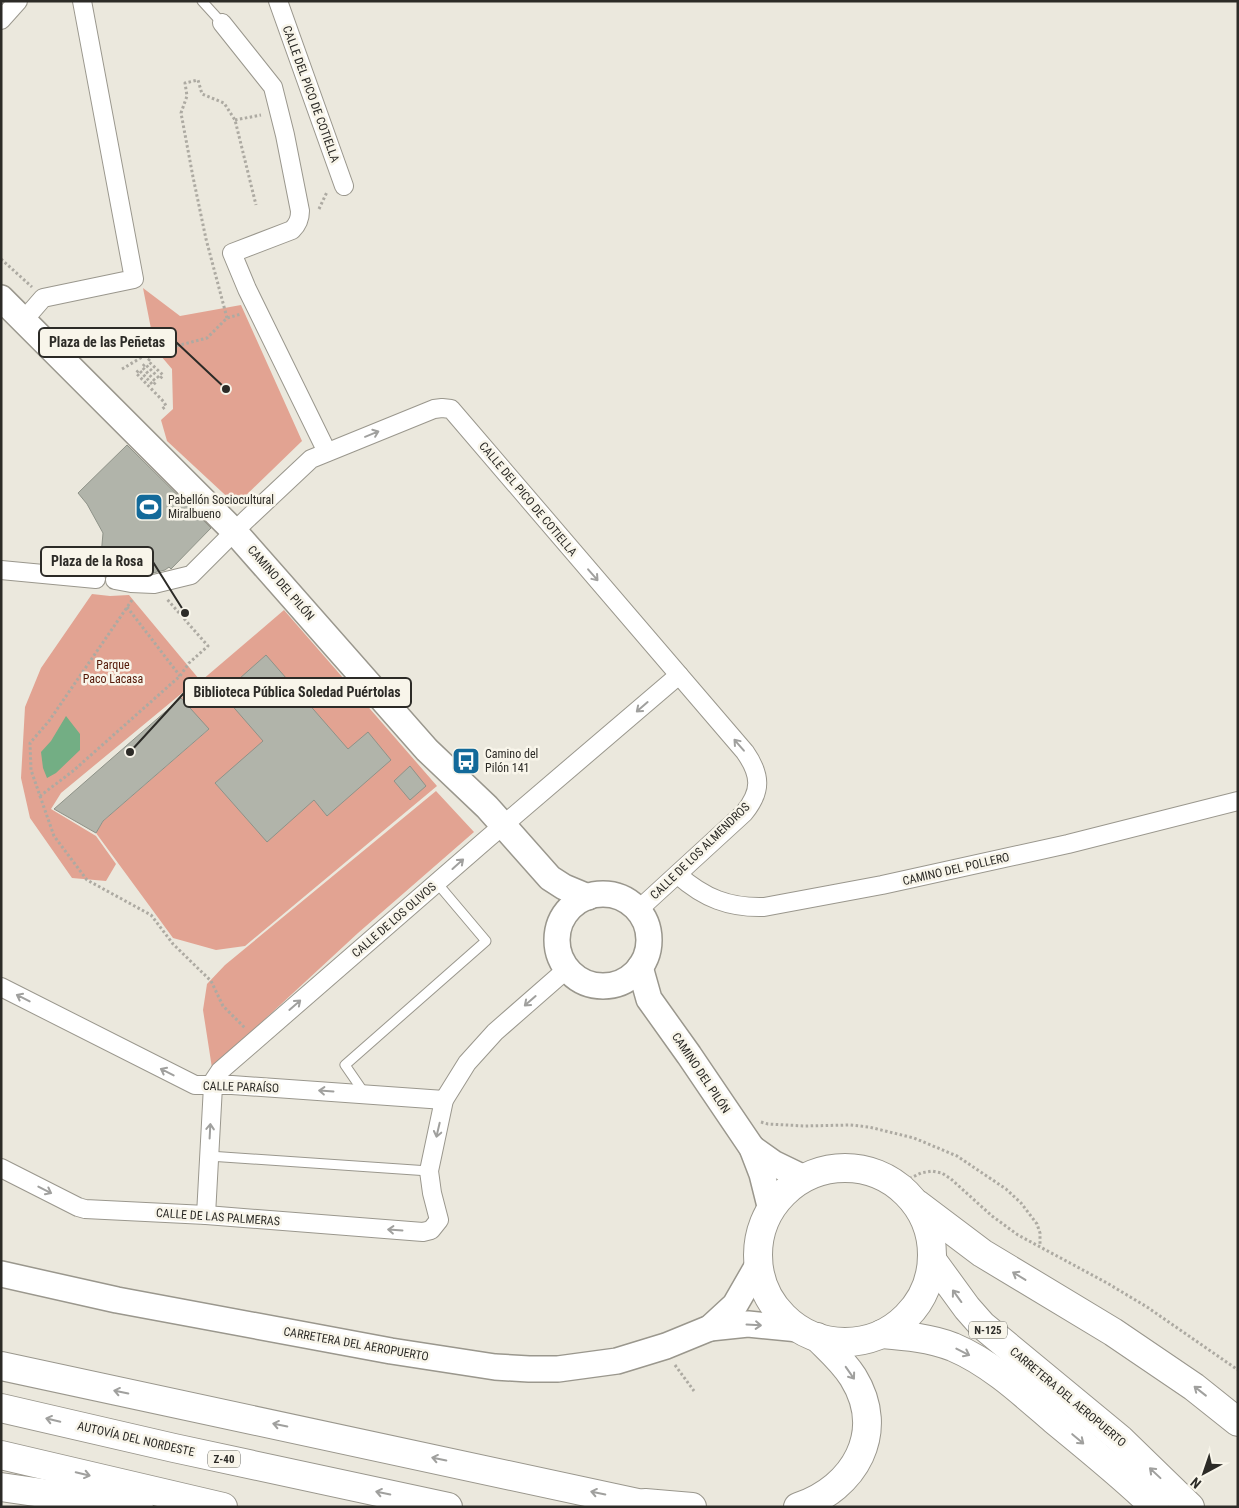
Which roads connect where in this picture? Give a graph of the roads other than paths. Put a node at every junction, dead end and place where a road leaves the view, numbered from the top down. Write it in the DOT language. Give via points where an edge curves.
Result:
graph roads {
  1 [pos="18,1"];
  2 [pos="82,1"];
  3 [pos="202,1"];
  4 [pos="278,1"];
  5 [pos="1,20"];
  6 [pos="222,23"];
  7 [pos="342,181"];
  8 [pos="1,298"];
  9 [pos="23,321"];
  10 [pos="327,452"];
  11 [pos="234,531"];
  12 [pos="1,570"];
  13 [pos="96,579"];
  14 [pos="123,581"];
  15 [pos="679,675"];
  16 [pos="758,788"];
  17 [pos="1238,801"];
  18 [pos="504,825"];
  19 [pos="678,874"];
  20 [pos="550,878"];
  21 [pos="437,883"];
  22 [pos="588,897"];
  23 [pos="638,911"];
  24 [pos="563,918"];
  25 [pos="567,969"];
  26 [pos="631,974"];
  27 [pos="1,987"];
  28 [pos="213,1086"];
  29 [pos="365,1094"];
  30 [pos="444,1100"];
  31 [pos="752,1148"];
  32 [pos="209,1156"];
  33 [pos="1,1168"];
  34 [pos="429,1171"];
  35 [pos="804,1178"];
  36 [pos="905,1193"];
  37 [pos="771,1210"];
  38 [pos="206,1215"];
  39 [pos="932,1260"];
  40 [pos="758,1265"];
  41 [pos="1,1274"];
  42 [pos="710,1328"];
  43 [pos="808,1333"];
  44 [pos="882,1334"];
  45 [pos="1,1366"];
  46 [pos="1,1408"];
  47 [pos="1238,1422"];
  48 [pos="1,1455"];
  49 [pos="1,1486"];
  50 [pos="650,1505"];
  51 [pos="140,1507"];
  52 [pos="223,1507"];
  53 [pos="448,1507"];
  54 [pos="692,1507"];
  55 [pos="798,1507"];
  56 [pos="1155,1507"];
  57 [pos="1190,1507"];
  1 -- 5 [label="street"];
  2 -- 9 [label="street" via="134,280 43,298"];
  3 -- 6 [label="lane"];
  4 -- 7 [label="street, CALLE DEL PICO DE COTIELLA"];
  6 -- 10 [label="street" via="273,87 300,204 300,219 296,226 285,234 232,254"];
  8 -- 9 [label="street, CAMINO DEL PILÓN"];
  9 -- 11 [label="street, CAMINO DEL PILÓN"];
  10 -- 11 [label="street, CALLE DEL PICO DE COTIELLA" via="311,459"];
  10 -- 15 [label="street, CALLE DEL PICO DE COTIELLA, one-way" via="434,409 451,409"];
  11 -- 14 [label="street, CALLE DEL PICO DE COTIELLA" via="191,575 154,584"];
  11 -- 18 [label="street, CAMINO DEL PILÓN" via="428,750"];
  12 -- 13 [label="street"];
  16 -- 15 [label="street, CALLE DEL PICO DE COTIELLA, one-way" via="752,761"];
  15 -- 18 [label="street, CALLE DE LOS OLIVOS, one-way"];
  16 -- 19 [label="street, CALLE DE LOS ALMENDROS" via="744,813"];
  17 -- 19 [label="street, CAMINO DEL POLLERO" via="1068,844 773,906 748,908 722,902 692,887"];
  18 -- 20 [label="street, CAMINO DEL PILÓN"];
  21 -- 18 [label="street, CALLE DE LOS OLIVOS, one-way"];
  19 -- 23 [label="street, CALLE DE LOS ALMENDROS"];
  20 -- 22 [label="street, CAMINO DEL PILÓN"];
  20 -- 24 [label="street, CAMINO DEL PILÓN"];
  28 -- 21 [label="street, CALLE DE LOS OLIVOS, one-way" via="220,1071 256,1038"];
  21 -- 29 [label="lane" via="486,941 345,1065"];
  22 -- 23 [label="street" via="610,895 630,903"];
  22 -- 24 [label="street" via="569,909"];
  23 -- 26 [label="street" via="646,927 648,944 646,956"];
  24 -- 25 [label="street" via="557,938 561,960"];
  25 -- 26 [label="street" via="583,981 602,986"];
  25 -- 30 [label="street, one-way" via="495,1032 467,1063"];
  26 -- 31 [label="street, CAMINO DEL PILÓN"];
  28 -- 27 [label="street, CALLE PARAÍSO, one-way" via="190,1084"];
  29 -- 28 [label="street, CALLE PARAÍSO, one-way"];
  32 -- 28 [label="street, CALLE DE LOS OLIVOS, one-way"];
  29 -- 30 [label="street, CALLE PARAÍSO"];
  30 -- 34 [label="street, one-way"];
  31 -- 35 [label="street, CAMINO DEL PILÓN"];
  31 -- 37 [label="street, CAMINO DEL PILÓN"];
  32 -- 34 [label="lane"];
  32 -- 38 [label="street, CALLE DE LOS OLIVOS"];
  33 -- 38 [label="street, CALLE DE LAS PALMERAS, one-way" via="78,1207"];
  34 -- 38 [label="street, CALLE DE LAS PALMERAS, one-way" via="438,1220 431,1230 423,1232"];
  35 -- 36 [label="highway, N-125" via="841,1168 860,1170 879,1175"];
  35 -- 37 [label="highway, N-125" via="790,1188"];
  36 -- 39 [label="highway, N-125" via="928,1229"];
  47 -- 36 [label="highway, one-way" via="1194,1387 1113,1332 982,1253"];
  37 -- 40 [label="highway, N-125" via="762,1230"];
  39 -- 44 [label="highway, N-125" via="921,1298 904,1319"];
  57 -- 39 [label="highway, CARRETERA DEL AEROPUERTO / N-125, one-way" via="1120,1440 982,1325"];
  40 -- 42 [label="street, CARRETERA DEL AEROPUERTO / N-125" via="735,1305"];
  40 -- 43 [label="highway, N-125" via="776,1308 787,1320"];
  41 -- 42 [label="street, CARRETERA DEL AEROPUERTO / N-125" via="127,1302 391,1351 529,1370 617,1361"];
  42 -- 43 [label="street, CARRETERA DEL AEROPUERTO / N-125, one-way" via="748,1324"];
  43 -- 44 [label="highway, N-125" via="833,1341 850,1342"];
  43 -- 55 [label="highway, one-way" via="836,1356 854,1378 867,1422 862,1453 846,1477 823,1495"];
  44 -- 56 [label="highway, N-125, one-way" via="921,1338 975,1358 1040,1408"];
  50 -- 45 [label="highway, one-way"];
  53 -- 46 [label="highway, AUTOVÍA DEL NORDESTE / Z-40, one-way"];
  48 -- 52 [label="highway, one-way"];
  49 -- 51 [label="highway"];
  50 -- 54 [label="highway"];
}
